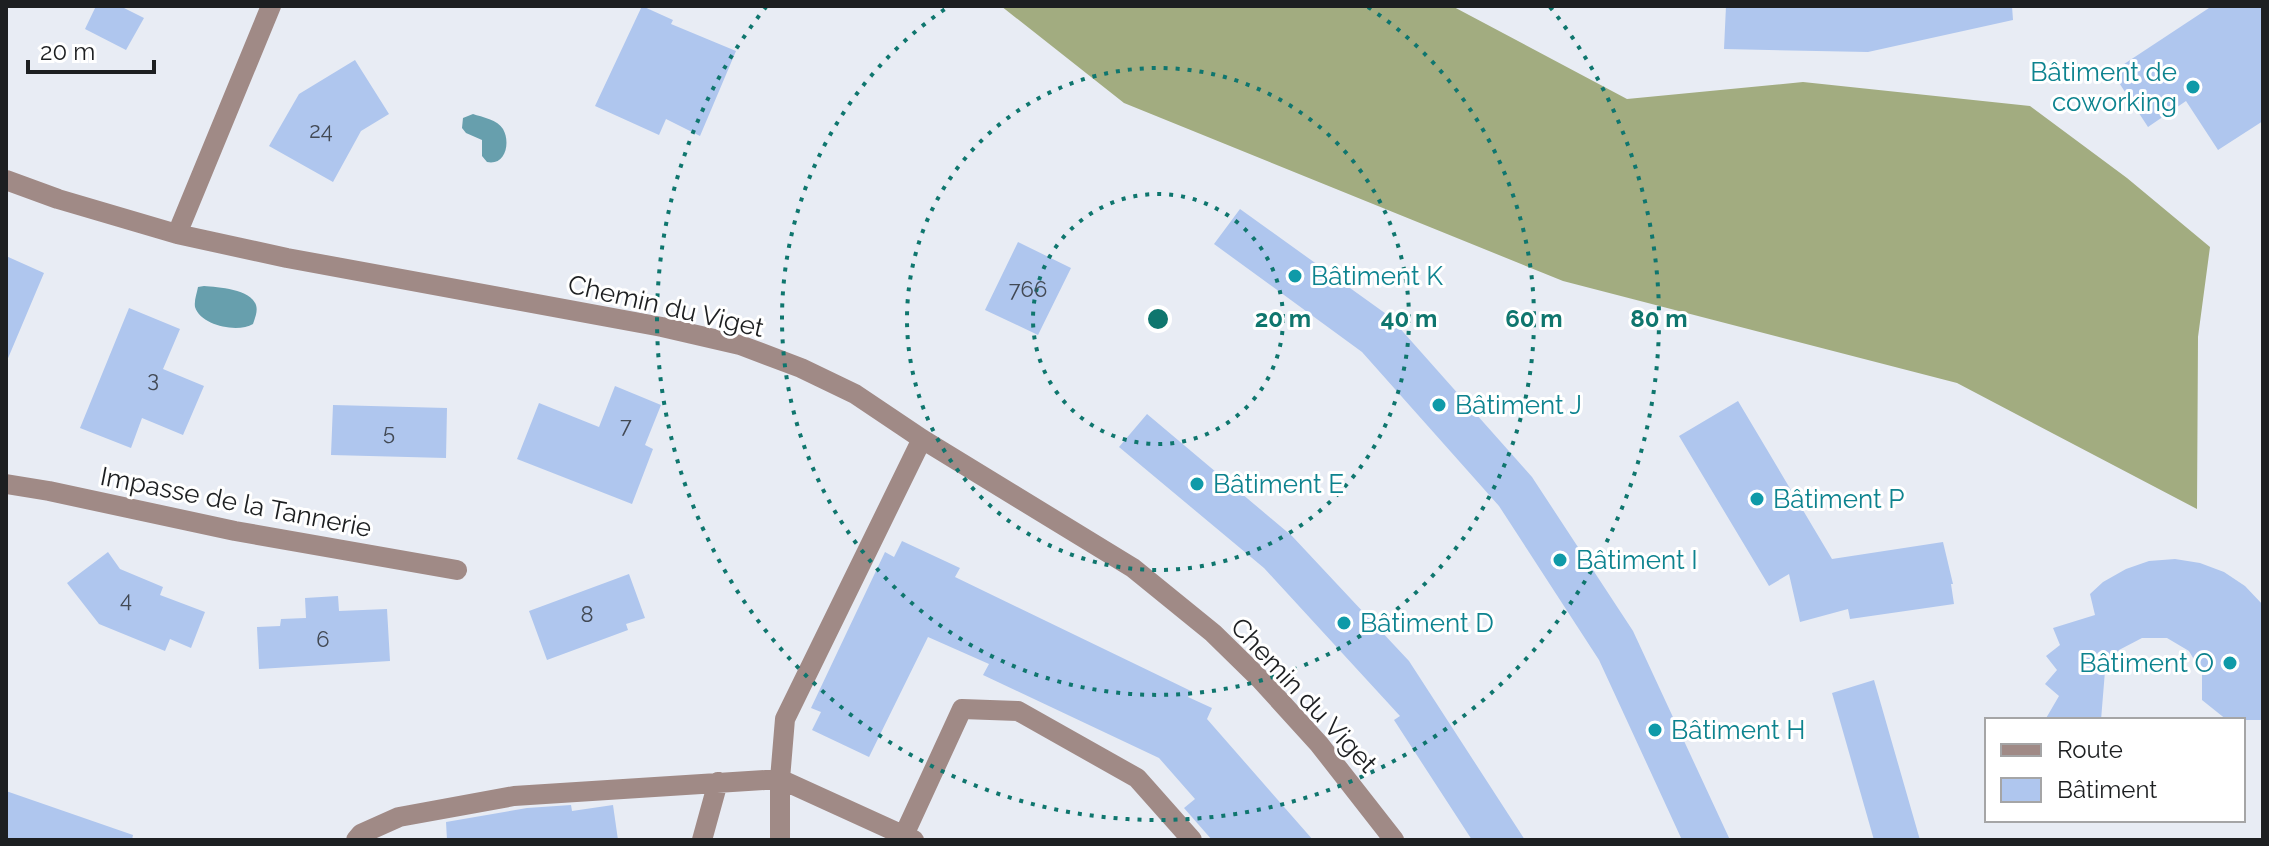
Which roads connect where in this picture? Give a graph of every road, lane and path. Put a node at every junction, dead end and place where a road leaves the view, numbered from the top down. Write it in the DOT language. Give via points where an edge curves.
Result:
graph roads {
  1 [pos="271,6"];
  2 [pos="6,180"];
  3 [pos="177,234"];
  4 [pos="922,439"];
  5 [pos="6,484"];
  6 [pos="457,570"];
  7 [pos="780,779"];
  8 [pos="718,782"];
  9 [pos="909,838"];
  10 [pos="356,840"];
  11 [pos="702,840"];
  12 [pos="780,840"];
  13 [pos="1192,840"];
  14 [pos="1394,840"];
  1 -- 3 [label="street"];
  2 -- 3 [label="street, Chemin du Viget"];
  3 -- 4 [label="street, Chemin du Viget" via="740,345 855,394"];
  4 -- 7 [label="street" via="785,719"];
  4 -- 14 [label="street, Chemin du Viget" via="1133,568 1213,633 1319,744"];
  5 -- 6 [label="street, Impasse de la Tannerie"];
  7 -- 8 [label="street"];
  7 -- 9 [label="street"];
  7 -- 12 [label="street"];
  8 -- 10 [label="street" via="514,796 399,817"];
  8 -- 11 [label="street"];
  9 -- 13 [label="street" via="962,709 1018,711 1137,778"];
}
